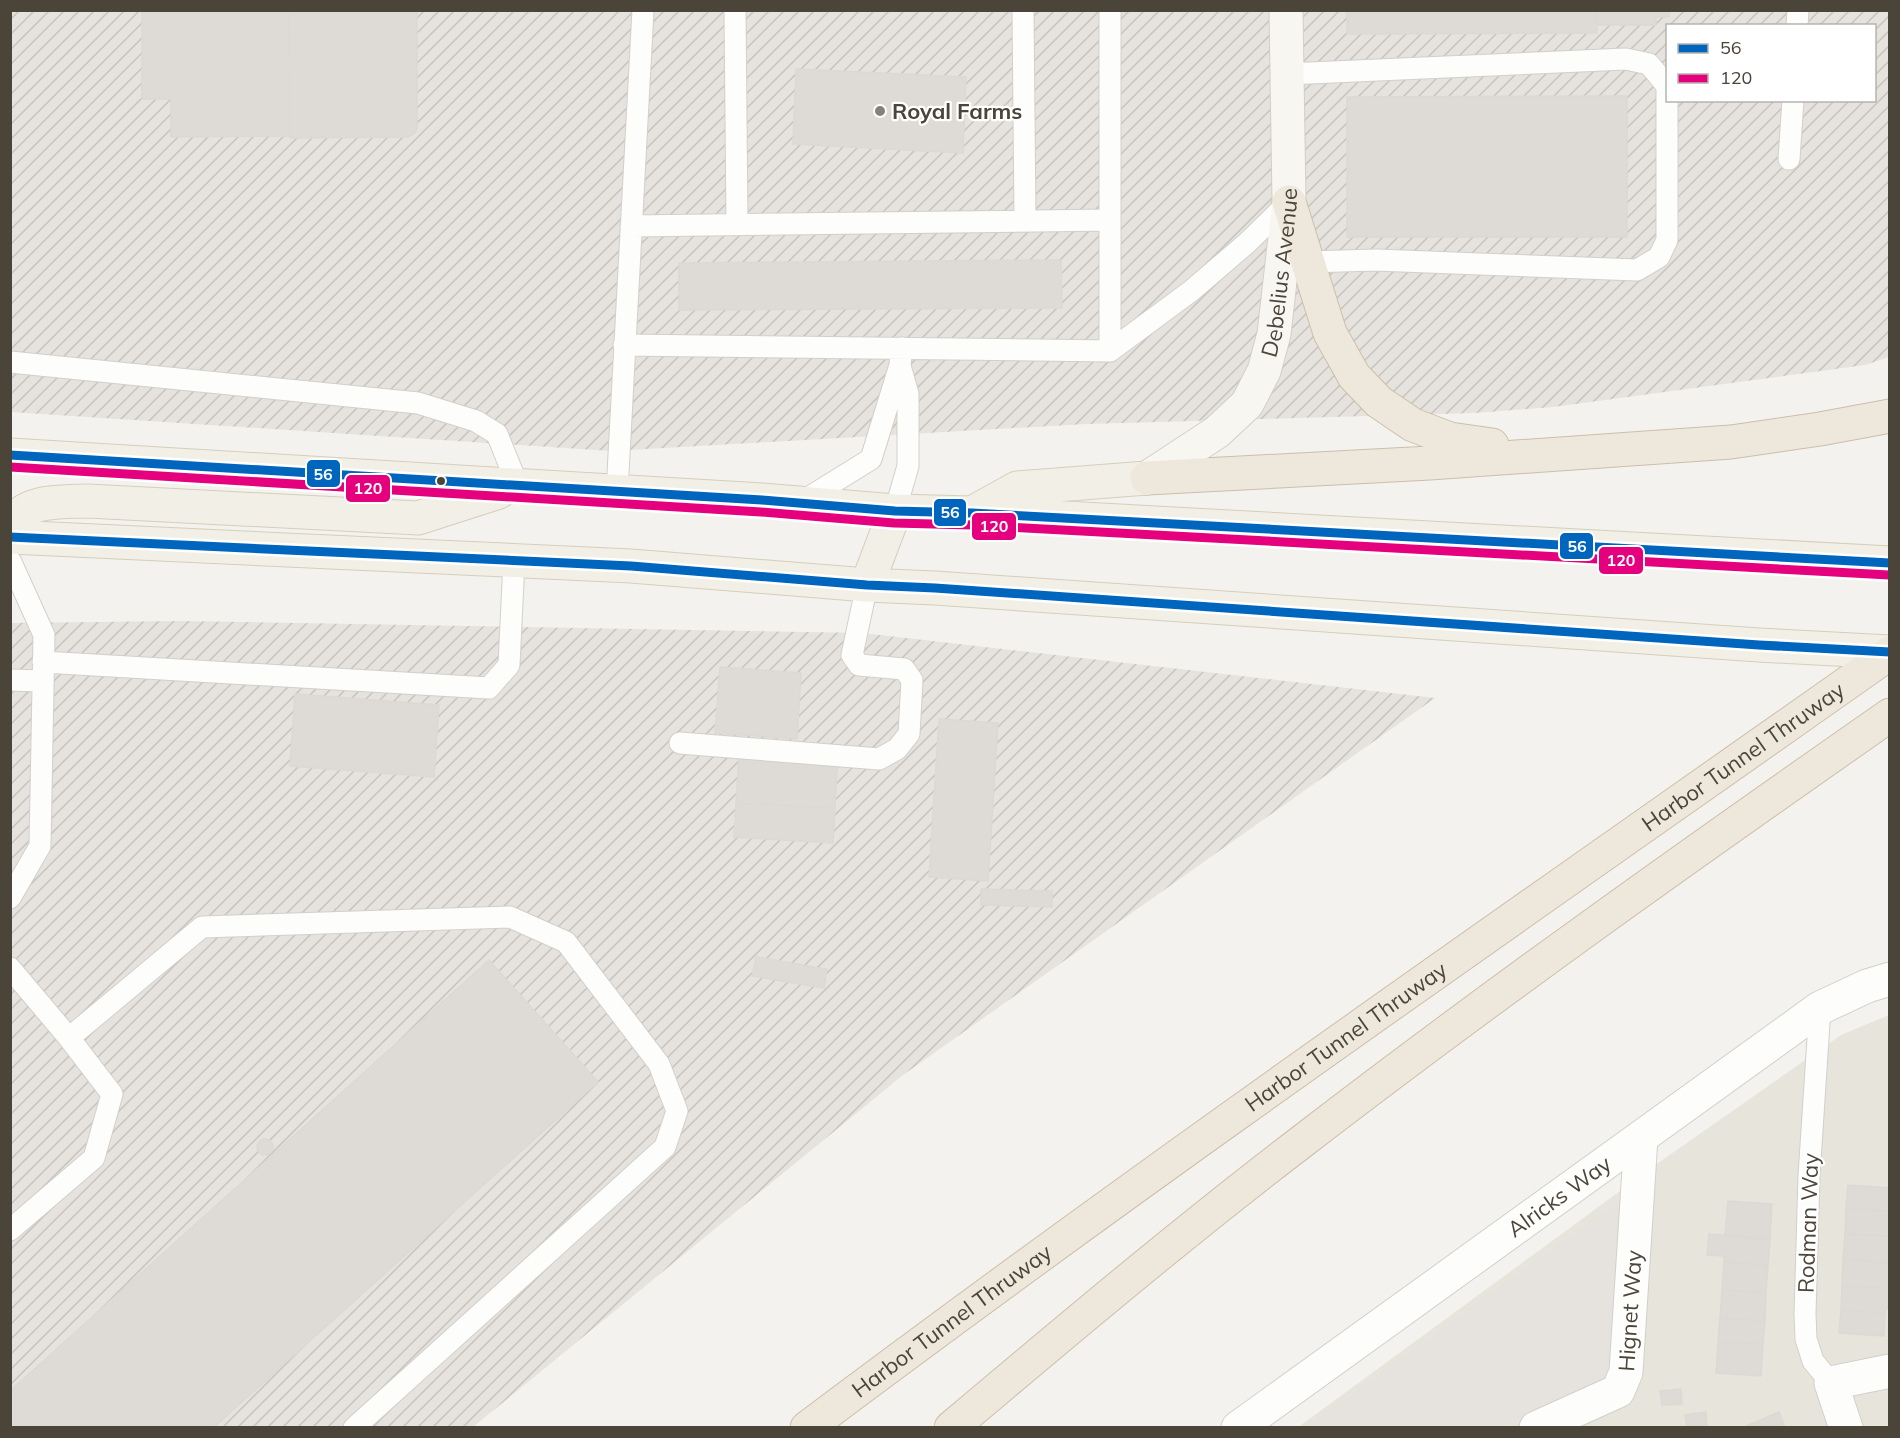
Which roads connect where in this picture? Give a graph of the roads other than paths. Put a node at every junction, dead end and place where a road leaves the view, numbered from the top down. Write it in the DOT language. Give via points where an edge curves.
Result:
graph roads {
  1 [pos="643,10"];
  2 [pos="735,10"];
  3 [pos="1023,10"];
  4 [pos="1110,10"];
  5 [pos="1286,10"];
  6 [pos="1287,74"];
  7 [pos="1666,85"];
  8 [pos="1667,102"];
  9 [pos="1793,102"];
  10 [pos="1789,159"];
  11 [pos="1289,202"];
  12 [pos="1110,220"];
  13 [pos="1025,221"];
  14 [pos="737,225"];
  15 [pos="631,226"];
  16 [pos="1307,262"];
  17 [pos="624,345"];
  18 [pos="1110,351"];
  19 [pos="901,357"];
  20 [pos="10,362"];
  21 [pos="1890,416"];
  22 [pos="1644,449"];
  23 [pos="10,455"];
  24 [pos="1147,478"];
  25 [pos="518,486"];
  26 [pos="616,492"];
  27 [pos="800,502"];
  28 [pos="895,511"];
  29 [pos="972,513"];
  30 [pos="10,523"];
  31 [pos="10,537"];
  32 [pos="10,560"];
  33 [pos="514,561"];
  34 [pos="1883,563"];
  35 [pos="867,585"];
  36 [pos="1890,653"];
  37 [pos="42,671"];
  38 [pos="10,681"];
  39 [pos="1890,715"];
  40 [pos="680,743"];
  41 [pos="10,898"];
  42 [pos="10,968"];
  43 [pos="1890,979"];
  44 [pos="1820,1008"];
  45 [pos="69,1038"];
  46 [pos="1641,1138"];
  47 [pos="10,1230"];
  48 [pos="1890,1371"];
  49 [pos="1831,1383"];
  50 [pos="354,1428"];
  51 [pos="807,1428"];
  52 [pos="951,1428"];
  53 [pos="1238,1428"];
  54 [pos="1536,1428"];
  55 [pos="1846,1428"];
  1 -- 15 [label="lane"];
  2 -- 14 [label="lane"];
  3 -- 13 [label="lane"];
  4 -- 12 [label="lane"];
  5 -- 6 [label="main road, Debelius Avenue"];
  6 -- 7 [label="lane" via="1626,59 1649,64"];
  6 -- 11 [label="main road, Debelius Avenue"];
  8 -- 16 [label="lane" via="1667,240 1659,257 1637,270 1376,260"];
  9 -- 10 [label="lane"];
  11 -- 16 [label="highway"];
  11 -- 18 [label="lane" via="1191,291"];
  11 -- 24 [label="main road, Debelius Avenue" via="1274,334 1264,371 1247,404 1217,432"];
  12 -- 13 [label="lane"];
  12 -- 18 [label="lane"];
  13 -- 14 [label="lane"];
  14 -- 15 [label="lane"];
  15 -- 17 [label="lane"];
  16 -- 22 [label="highway" via="1329,333 1354,376 1379,402 1413,425 1450,439 1502,446"];
  17 -- 19 [label="lane"];
  17 -- 26 [label="lane"];
  18 -- 19 [label="lane"];
  19 -- 27 [label="lane" via="871,459"];
  19 -- 28 [label="lane" via="908,394 908,466"];
  20 -- 25 [label="lane" via="418,403 476,421 497,434"];
  21 -- 22 [label="highway" via="1731,442"];
  22 -- 24 [label="highway"];
  23 -- 25 [label="main road"];
  24 -- 29 [label="main road" via="1017,488"];
  25 -- 26 [label="main road"];
  25 -- 30 [label="main road" via="418,518 88,501 47,502 19,512"];
  26 -- 27 [label="main road"];
  27 -- 28 [label="main road"];
  28 -- 29 [label="main road"];
  28 -- 35 [label="main road"];
  29 -- 34 [label="main road"];
  31 -- 33 [label="main road"];
  32 -- 37 [label="lane" via="44,635"];
  33 -- 35 [label="main road"];
  33 -- 37 [label="lane" via="509,665 489,688 141,669"];
  35 -- 36 [label="main road"];
  35 -- 40 [label="lane" via="852,655 859,665 904,669 912,680 909,734 897,749 879,759"];
  36 -- 51 [label="highway, Harbor Tunnel Thruway" via="1378,1013"];
  37 -- 38 [label="lane"];
  37 -- 41 [label="lane" via="40,846"];
  39 -- 52 [label="highway" via="1497,995 1299,1144 1104,1299"];
  42 -- 45 [label="lane"];
  43 -- 44 [label="street, Alricks Way"];
  44 -- 46 [label="street, Alricks Way"];
  44 -- 49 [label="lane, Rodman Way" via="1805,1314 1806,1339 1814,1361"];
  45 -- 47 [label="lane" via="112,1094 93,1158"];
  45 -- 50 [label="lane" via="202,927 510,917 566,942 659,1064 677,1111 665,1147"];
  46 -- 53 [label="street, Alricks Way"];
  46 -- 54 [label="street, Hignet Way" via="1626,1372 1618,1391"];
  48 -- 49 [label="street"];
  49 -- 55 [label="street, Rodman Way"];
}
